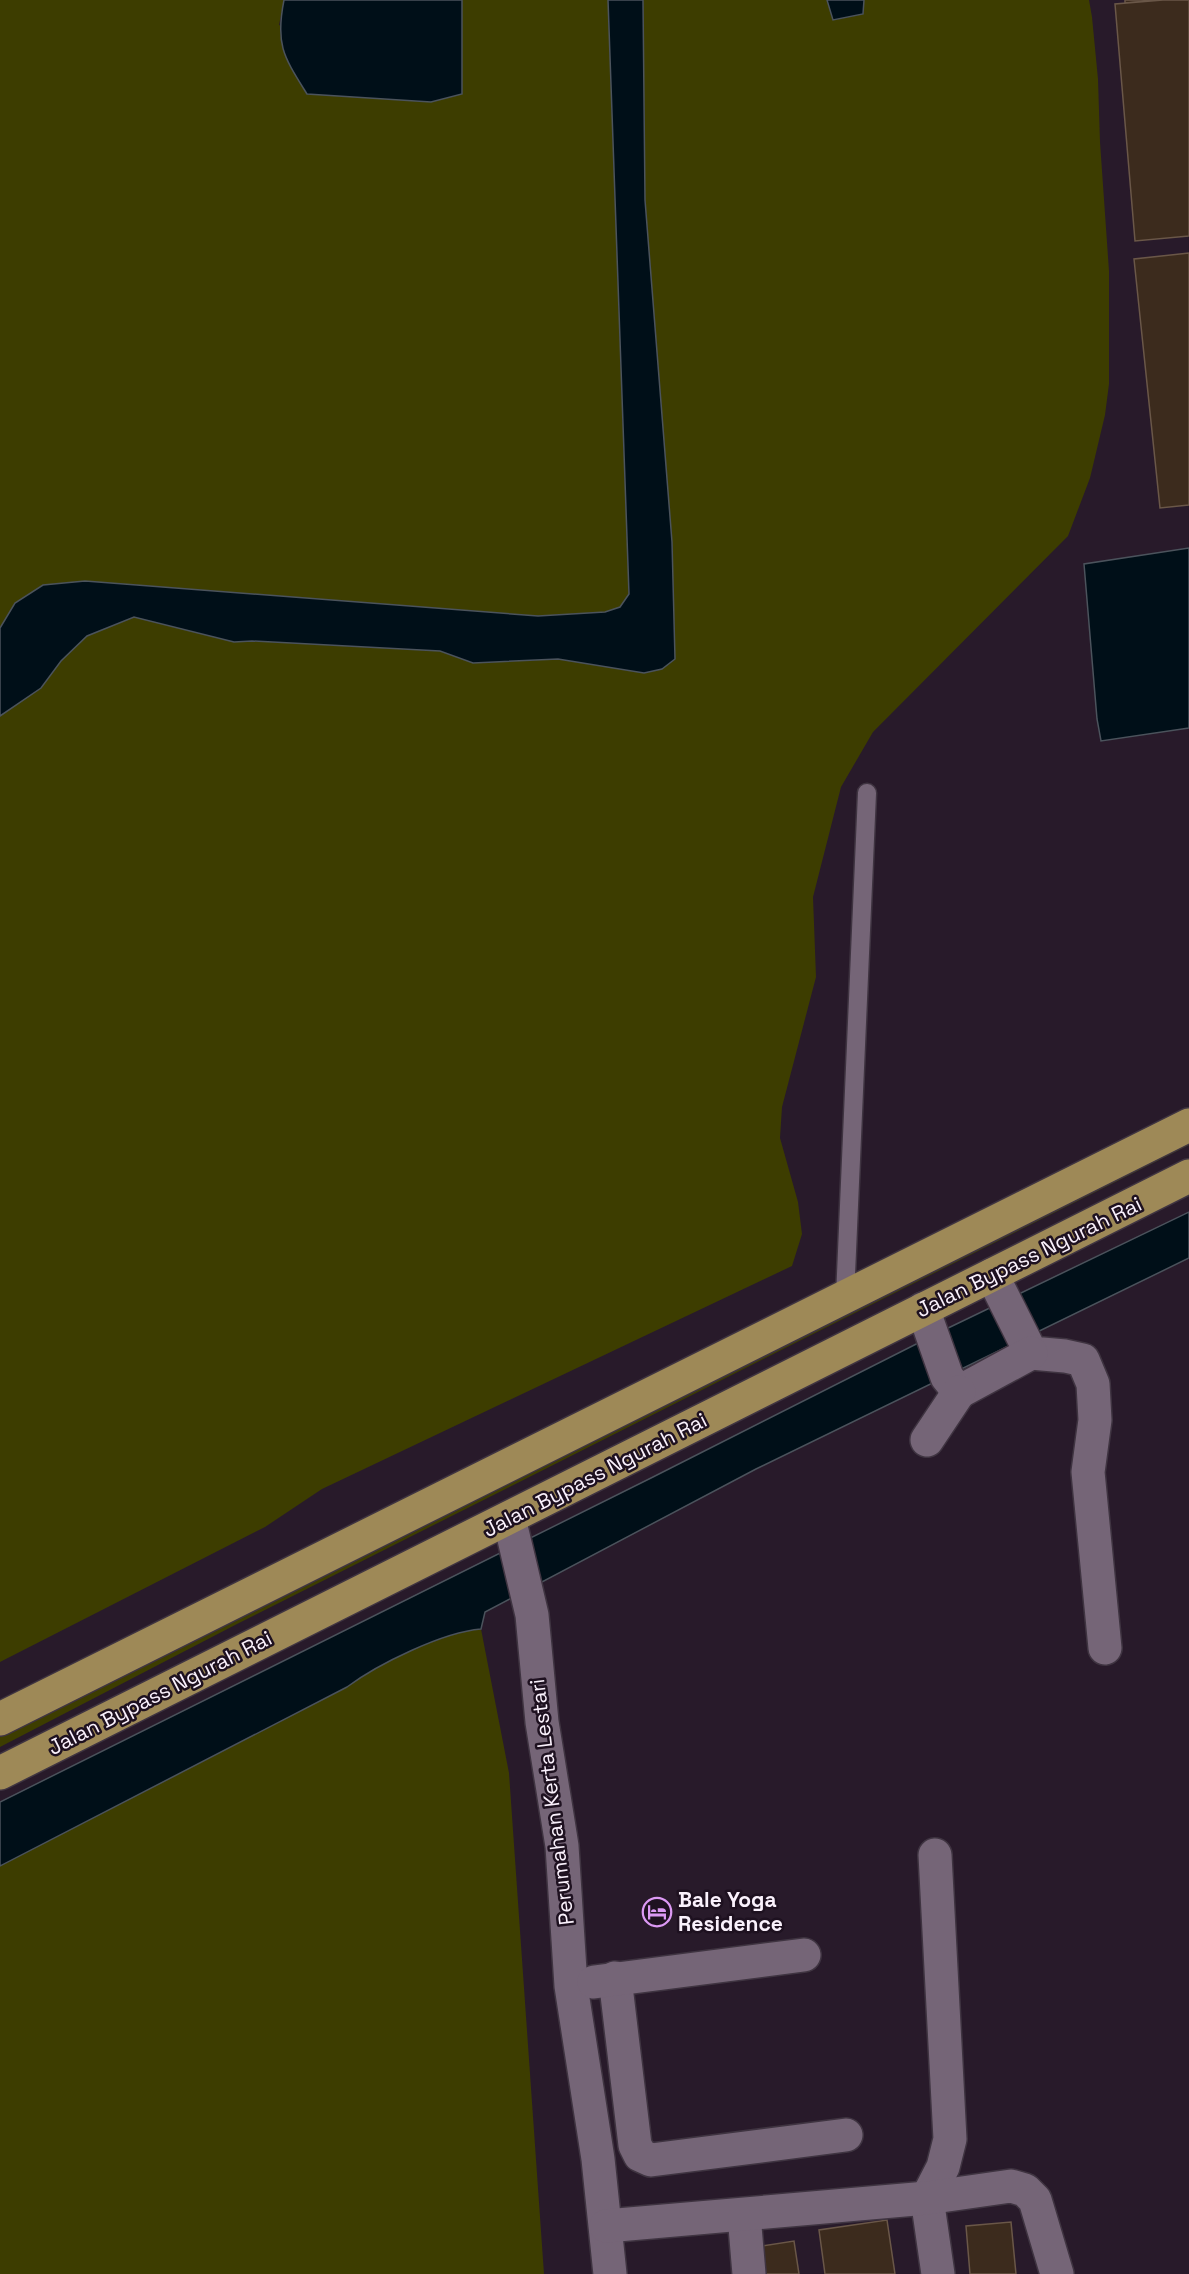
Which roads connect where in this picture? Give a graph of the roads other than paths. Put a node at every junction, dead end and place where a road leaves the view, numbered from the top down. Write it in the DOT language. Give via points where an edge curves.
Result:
graph roads {
  1 [pos="867,793"];
  2 [pos="1189,1125"];
  3 [pos="1189,1176"];
  4 [pos="998,1286"];
  5 [pos="845,1297"];
  6 [pos="926,1317"];
  7 [pos="1028,1347"];
  8 [pos="953,1384"];
  9 [pos="927,1440"];
  10 [pos="512,1532"];
  11 [pos="1105,1648"];
  12 [pos="0,1719"];
  13 [pos="0,1773"];
  14 [pos="935,1855"];
  15 [pos="804,1955"];
  16 [pos="615,1978"];
  17 [pos="571,1986"];
  18 [pos="846,2135"];
  19 [pos="927,2198"];
  20 [pos="744,2215"];
  21 [pos="606,2226"];
  22 [pos="610,2274"];
  23 [pos="749,2274"];
  24 [pos="938,2274"];
  25 [pos="1057,2274"];
  1 -- 5 [label="lane"];
  2 -- 5 [label="highway"];
  3 -- 4 [label="highway, Jalan Bypass Ngurah Rai"];
  4 -- 6 [label="highway, Jalan Bypass Ngurah Rai"];
  4 -- 7 [label="street"];
  5 -- 12 [label="highway"];
  6 -- 8 [label="street"];
  6 -- 10 [label="highway, Jalan Bypass Ngurah Rai"];
  7 -- 8 [label="street"];
  7 -- 11 [label="street" via="1083,1360 1093,1384 1095,1420 1088,1472"];
  8 -- 9 [label="street"];
  10 -- 13 [label="highway, Jalan Bypass Ngurah Rai"];
  10 -- 17 [label="street, Perumahan Kerta Lestari" via="532,1615 542,1722 562,1846"];
  14 -- 19 [label="street" via="950,2139"];
  15 -- 16 [label="street"];
  16 -- 17 [label="street"];
  16 -- 18 [label="street" via="635,2145 640,2155 651,2160"];
  17 -- 21 [label="street, Perumahan Kerta Lestari"];
  19 -- 20 [label="street"];
  19 -- 24 [label="street"];
  19 -- 25 [label="street" via="1011,2186 1025,2190 1035,2200"];
  20 -- 21 [label="street"];
  20 -- 23 [label="street"];
  21 -- 22 [label="street, Perumahan Kerta Lestari"];
}
